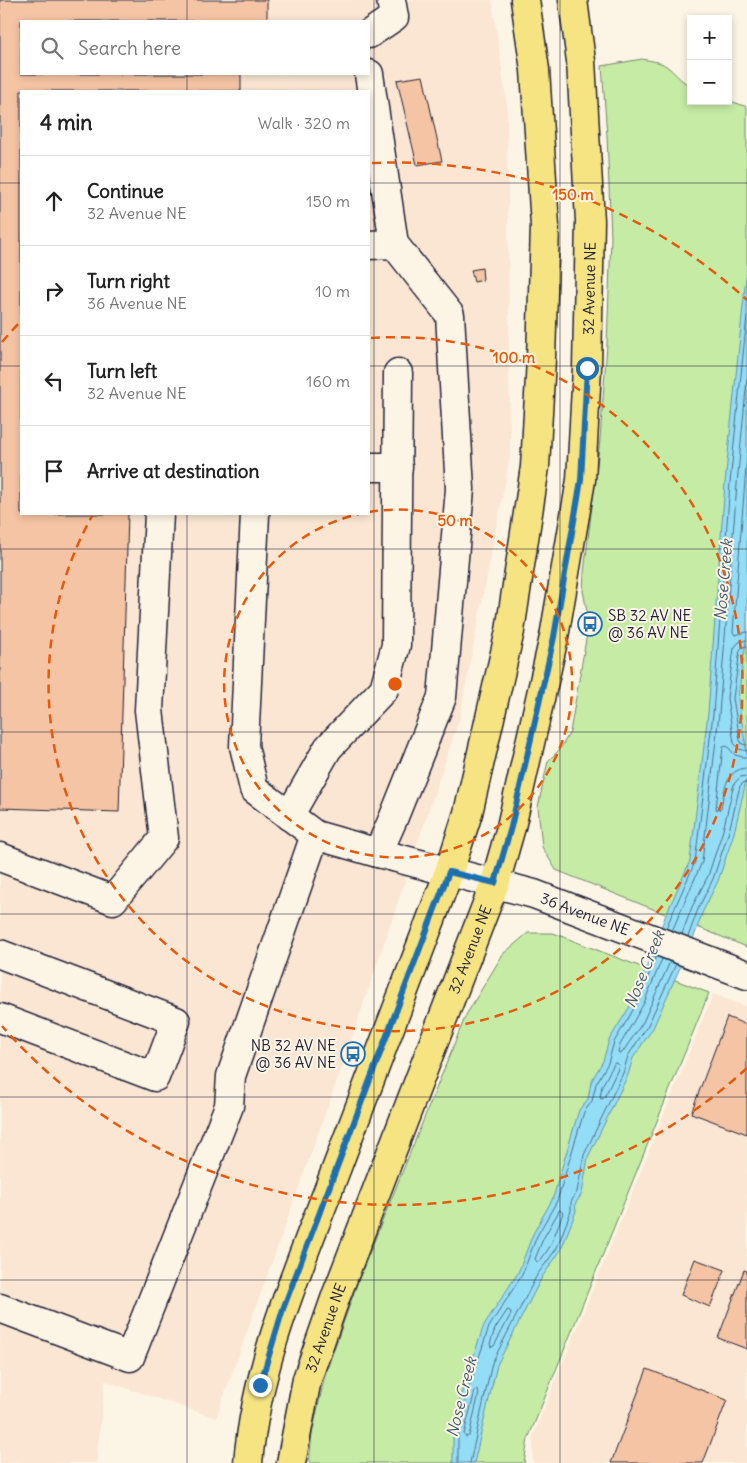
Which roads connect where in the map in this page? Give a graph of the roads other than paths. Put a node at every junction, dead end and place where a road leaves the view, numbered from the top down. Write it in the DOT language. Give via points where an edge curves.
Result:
graph roads {
  1 [pos="525,0"];
  2 [pos="573,0"];
  3 [pos="398,6"];
  4 [pos="370,33"];
  5 [pos="369,75"];
  6 [pos="381,245"];
  7 [pos="398,373"];
  8 [pos="370,467"];
  9 [pos="398,467"];
  10 [pos="159,515"];
  11 [pos="254,515"];
  12 [pos="289,816"];
  13 [pos="315,836"];
  14 [pos="378,853"];
  15 [pos="0,857"];
  16 [pos="449,872"];
  17 [pos="495,883"];
  18 [pos="0,954"];
  19 [pos="741,972"];
  20 [pos="0,1018"];
  21 [pos="0,1308"];
  22 [pos="248,1463"];
  23 [pos="291,1463"];
  1 -- 16 [label="main road" via="535,70 545,226 535,467 510,631 468,813"];
  2 -- 17 [label="main road, 32 Avenue NE" via="581,61 590,221 581,480 554,637"];
  3 -- 4 [label="street"];
  5 -- 6 [label="street"];
  6 -- 14 [label="street" via="450,315 460,488 442,697"];
  7 -- 9 [label="street"];
  8 -- 9 [label="street"];
  9 -- 12 [label="street" via="396,645 384,689 328,748"];
  10 -- 15 [label="street" via="149,710 164,838 113,900"];
  11 -- 12 [label="street" via="244,746 254,790"];
  12 -- 13 [label="street"];
  13 -- 14 [label="street, 36 Avenue NE"];
  13 -- 21 [label="street" via="232,1076 229,1106 130,1357"];
  14 -- 16 [label="street, 36 Avenue NE"];
  16 -- 17 [label="street, 36 Avenue NE"];
  16 -- 22 [label="main road" via="283,1309 260,1385"];
  17 -- 19 [label="street, 36 Avenue NE" via="534,894"];
  17 -- 23 [label="main road, 32 Avenue NE" via="336,1296 307,1379"];
  18 -- 20 [label="street" via="176,1021 155,1077"];
}
